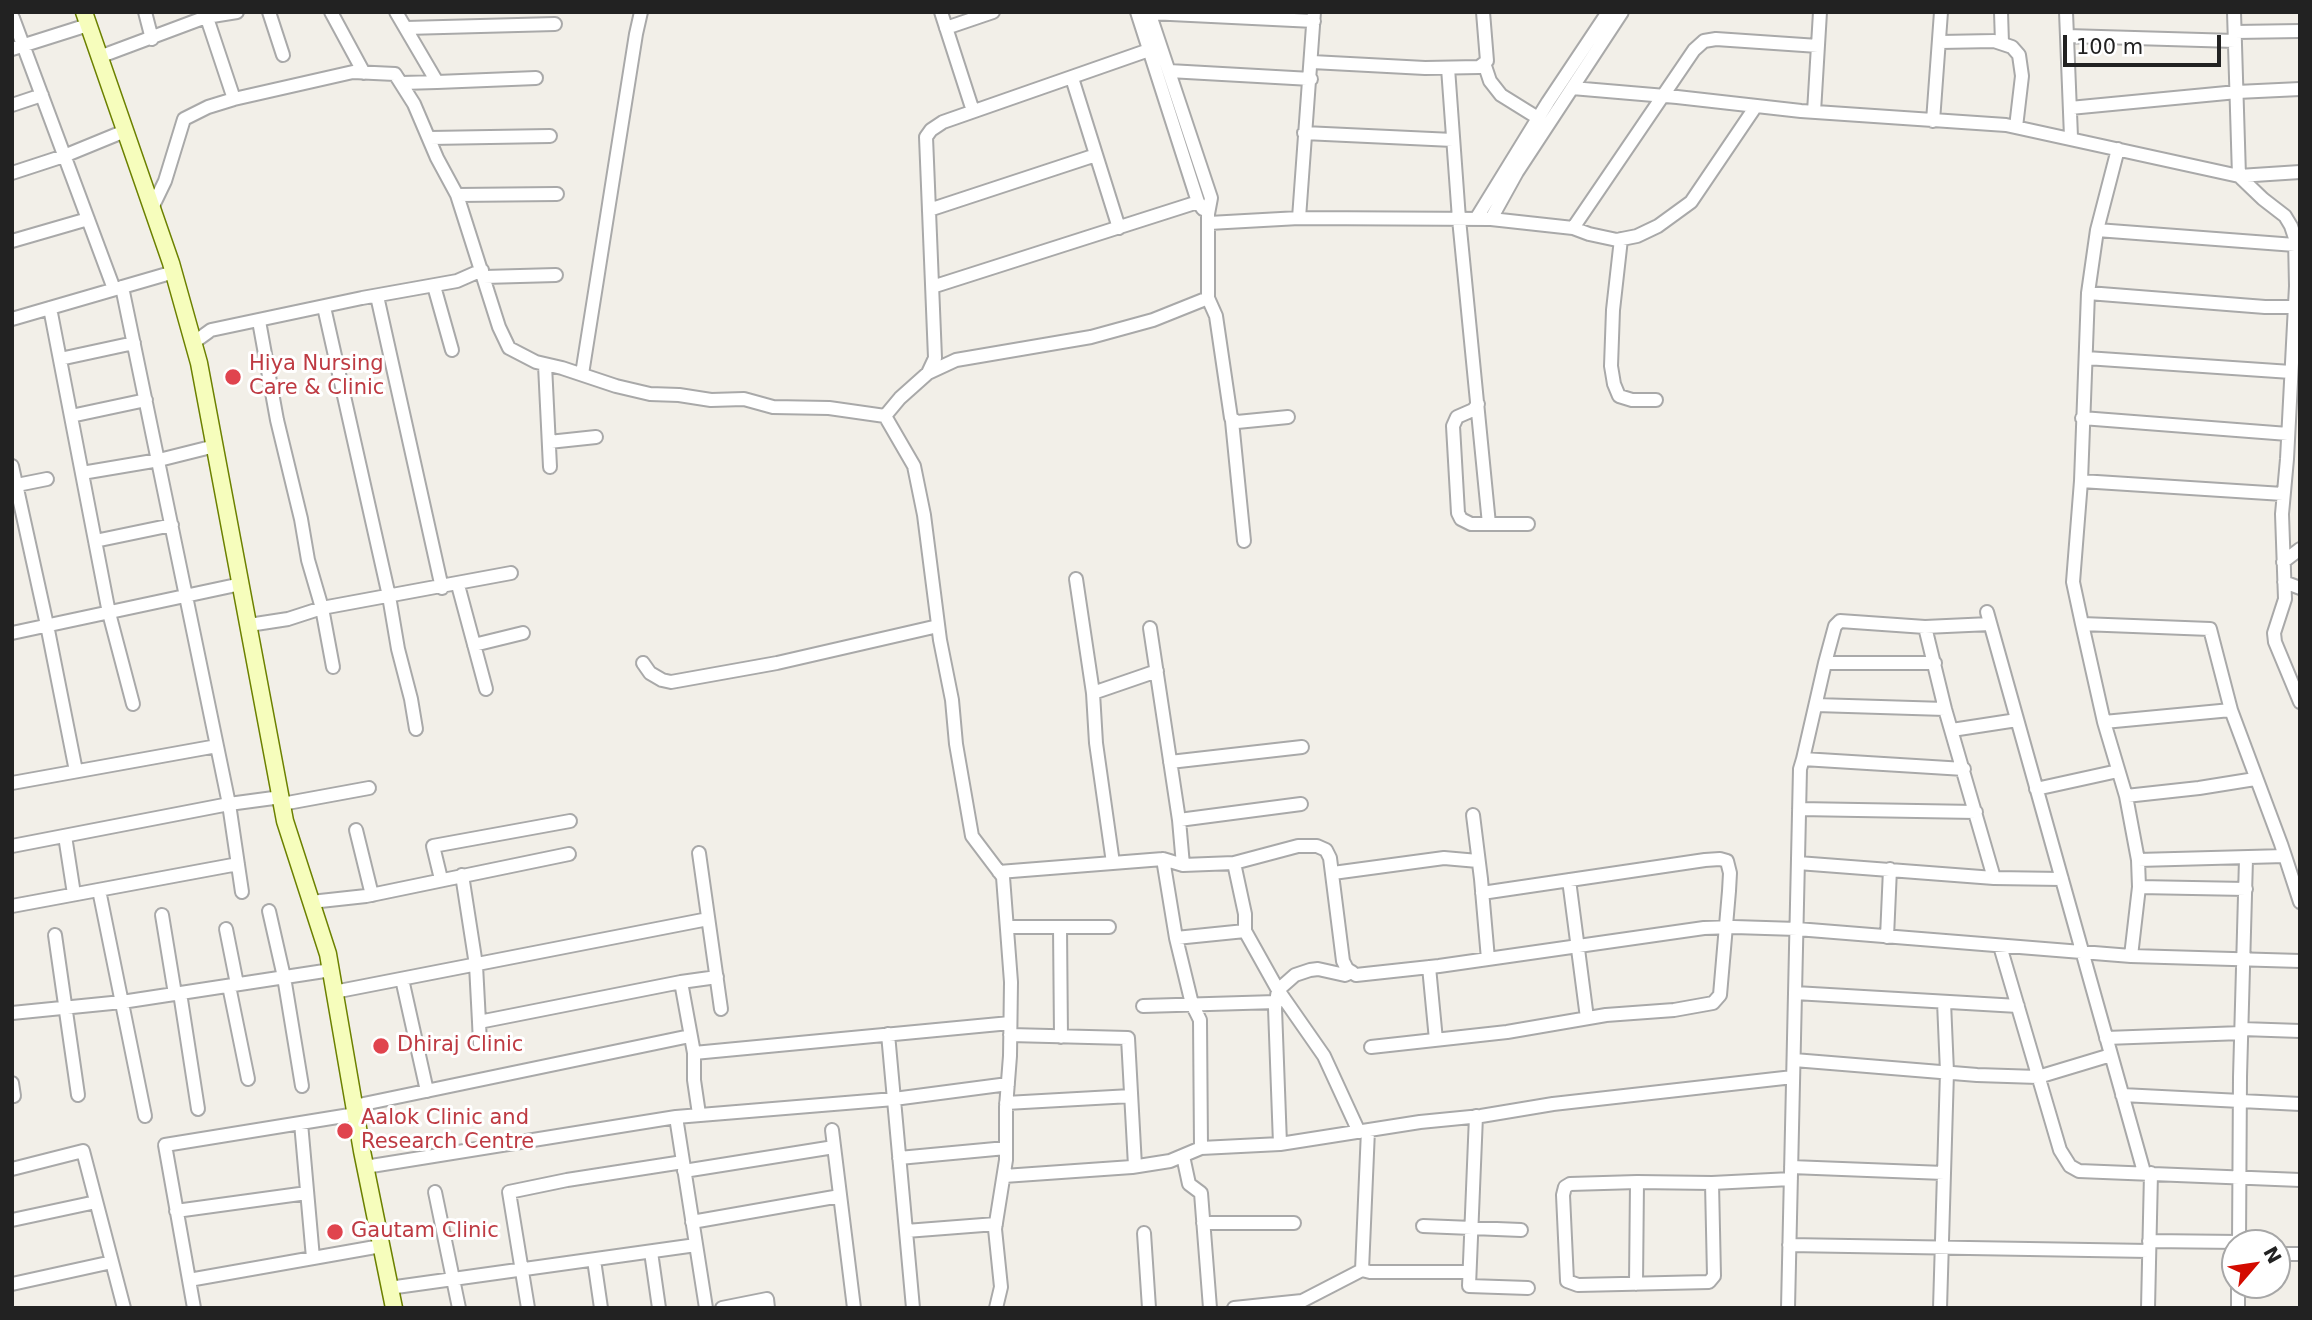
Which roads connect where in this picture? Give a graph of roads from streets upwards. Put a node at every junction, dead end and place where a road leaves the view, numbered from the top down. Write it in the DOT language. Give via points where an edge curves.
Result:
graph roads {
  1 [pos="145,12"];
  2 [pos="237,12"];
  3 [pos="269,12"];
  4 [pos="331,12"];
  5 [pos="396,12"];
  6 [pos="641,12"];
  7 [pos="941,12"];
  8 [pos="993,12"];
  9 [pos="1137,12"];
  10 [pos="1483,12"];
  11 [pos="1608,12"];
  12 [pos="1622,12"];
  13 [pos="1820,12"];
  14 [pos="1941,12"];
  15 [pos="2001,12"];
  16 [pos="2066,12"];
  17 [pos="2234,12"];
  18 [pos="1149,13"];
  19 [pos="206,15"];
  20 [pos="1314,17"];
  21 [pos="13,18"];
  22 [pos="86,18"];
  23 [pos="555,23"];
  24 [pos="406,28"];
  25 [pos="946,28"];
  26 [pos="2300,31"];
  27 [pos="2067,36"];
  28 [pos="2235,37"];
  29 [pos="152,39"];
  30 [pos="1940,42"];
  31 [pos="2002,43"];
  32 [pos="1818,46"];
  33 [pos="18,47"];
  34 [pos="1149,50"];
  35 [pos="282,55"];
  36 [pos="99,57"];
  37 [pos="1312,62"];
  38 [pos="1484,63"];
  39 [pos="1448,68"];
  40 [pos="1169,71"];
  41 [pos="364,73"];
  42 [pos="537,78"];
  43 [pos="1072,78"];
  44 [pos="1311,79"];
  45 [pos="437,82"];
  46 [pos="402,83"];
  47 [pos="1572,88"];
  48 [pos="2300,89"];
  49 [pos="2237,92"];
  50 [pos="42,95"];
  51 [pos="1663,96"];
  52 [pos="234,99"];
  53 [pos="12,105"];
  54 [pos="1756,106"];
  55 [pos="2070,108"];
  56 [pos="973,111"];
  57 [pos="1814,112"];
  58 [pos="1538,118"];
  59 [pos="1933,121"];
  60 [pos="2016,127"];
  61 [pos="125,131"];
  62 [pos="1304,133"];
  63 [pos="550,136"];
  64 [pos="2071,137"];
  65 [pos="430,138"];
  66 [pos="1453,140"];
  67 [pos="2118,149"];
  68 [pos="1096,155"];
  69 [pos="64,156"];
  70 [pos="2300,172"];
  71 [pos="12,173"];
  72 [pos="2239,176"];
  73 [pos="557,194"];
  74 [pos="457,195"];
  75 [pos="1198,202"];
  76 [pos="152,208"];
  77 [pos="929,210"];
  78 [pos="1209,218"];
  79 [pos="1299,218"];
  80 [pos="88,219"];
  81 [pos="1459,219"];
  82 [pos="1476,219"];
  83 [pos="1491,219"];
  84 [pos="1119,228"];
  85 [pos="1573,228"];
  86 [pos="2097,230"];
  87 [pos="1620,239"];
  88 [pos="12,241"];
  89 [pos="2295,245"];
  90 [pos="174,272"];
  91 [pos="483,274"];
  92 [pos="556,275"];
  93 [pos="434,285"];
  94 [pos="932,287"];
  95 [pos="118,288"];
  96 [pos="2088,293"];
  97 [pos="377,296"];
  98 [pos="1208,298"];
  99 [pos="324,307"];
  100 [pos="2294,307"];
  101 [pos="50,308"];
  102 [pos="12,319"];
  103 [pos="259,321"];
  104 [pos="134,343"];
  105 [pos="193,343"];
  106 [pos="452,350"];
  107 [pos="2086,358"];
  108 [pos="60,359"];
  109 [pos="545,365"];
  110 [pos="2291,372"];
  111 [pos="928,373"];
  112 [pos="582,374"];
  113 [pos="146,400"];
  114 [pos="1656,400"];
  115 [pos="1478,404"];
  116 [pos="71,416"];
  117 [pos="885,416"];
  118 [pos="1288,417"];
  119 [pos="2082,418"];
  120 [pos="1232,421"];
  121 [pos="2288,434"];
  122 [pos="596,437"];
  123 [pos="549,442"];
  124 [pos="215,446"];
  125 [pos="159,460"];
  126 [pos="12,466"];
  127 [pos="550,467"];
  128 [pos="82,473"];
  129 [pos="47,479"];
  130 [pos="2081,481"];
  131 [pos="14,486"];
  132 [pos="2283,495"];
  133 [pos="1489,524"];
  134 [pos="1528,524"];
  135 [pos="172,525"];
  136 [pos="95,541"];
  137 [pos="1244,541"];
  138 [pos="2300,549"];
  139 [pos="2283,562"];
  140 [pos="511,573"];
  141 [pos="1076,579"];
  142 [pos="2284,583"];
  143 [pos="241,584"];
  144 [pos="458,585"];
  145 [pos="442,588"];
  146 [pos="2300,588"];
  147 [pos="186,595"];
  148 [pos="389,596"];
  149 [pos="322,608"];
  150 [pos="109,613"];
  151 [pos="2082,624"];
  152 [pos="47,625"];
  153 [pos="249,625"];
  154 [pos="938,626"];
  155 [pos="1925,627"];
  156 [pos="1150,628"];
  157 [pos="12,633"];
  158 [pos="523,633"];
  159 [pos="474,645"];
  160 [pos="643,663"];
  161 [pos="1825,663"];
  162 [pos="1935,663"];
  163 [pos="333,667"];
  164 [pos="1157,671"];
  165 [pos="486,689"];
  166 [pos="1093,693"];
  167 [pos="2300,702"];
  168 [pos="133,704"];
  169 [pos="1815,705"];
  170 [pos="1945,709"];
  171 [pos="2231,710"];
  172 [pos="2017,720"];
  173 [pos="2104,722"];
  174 [pos="415,729"];
  175 [pos="1952,730"];
  176 [pos="217,746"];
  177 [pos="1302,747"];
  178 [pos="1803,759"];
  179 [pos="1170,762"];
  180 [pos="1964,769"];
  181 [pos="2118,771"];
  182 [pos="76,772"];
  183 [pos="2255,779"];
  184 [pos="12,783"];
  185 [pos="369,788"];
  186 [pos="2036,789"];
  187 [pos="2126,796"];
  188 [pos="282,801"];
  189 [pos="229,804"];
  190 [pos="1301,804"];
  191 [pos="1800,809"];
  192 [pos="1976,812"];
  193 [pos="1473,816"];
  194 [pos="1179,820"];
  195 [pos="570,821"];
  196 [pos="356,830"];
  197 [pos="65,836"];
  198 [pos="12,846"];
  199 [pos="699,853"];
  200 [pos="569,854"];
  201 [pos="2285,856"];
  202 [pos="1163,859"];
  203 [pos="2246,859"];
  204 [pos="2138,860"];
  205 [pos="1478,861"];
  206 [pos="1113,863"];
  207 [pos="1234,863"];
  208 [pos="1798,863"];
  209 [pos="238,864"];
  210 [pos="1183,865"];
  211 [pos="1890,869"];
  212 [pos="999,872"];
  213 [pos="1333,873"];
  214 [pos="462,875"];
  215 [pos="1994,878"];
  216 [pos="441,879"];
  217 [pos="1569,880"];
  218 [pos="2062,880"];
  219 [pos="2139,887"];
  220 [pos="99,890"];
  221 [pos="2246,890"];
  222 [pos="242,892"];
  223 [pos="1482,893"];
  224 [pos="74,894"];
  225 [pos="372,895"];
  226 [pos="311,902"];
  227 [pos="2300,902"];
  228 [pos="12,906"];
  229 [pos="269,911"];
  230 [pos="162,915"];
  231 [pos="708,919"];
  232 [pos="1008,927"];
  233 [pos="1060,927"];
  234 [pos="1109,927"];
  235 [pos="1726,927"];
  236 [pos="226,929"];
  237 [pos="1797,929"];
  238 [pos="1245,931"];
  239 [pos="55,935"];
  240 [pos="1887,937"];
  241 [pos="1177,938"];
  242 [pos="1576,946"];
  243 [pos="2000,946"];
  244 [pos="2082,953"];
  245 [pos="2131,956"];
  246 [pos="1488,959"];
  247 [pos="2244,960"];
  248 [pos="2300,961"];
  249 [pos="476,965"];
  250 [pos="1429,967"];
  251 [pos="331,970"];
  252 [pos="1352,972"];
  253 [pos="284,977"];
  254 [pos="717,977"];
  255 [pos="402,979"];
  256 [pos="681,982"];
  257 [pos="233,985"];
  258 [pos="334,992"];
  259 [pos="178,993"];
  260 [pos="1795,993"];
  261 [pos="1277,996"];
  262 [pos="122,1002"];
  263 [pos="1944,1002"];
  264 [pos="1192,1004"];
  265 [pos="1143,1006"];
  266 [pos="2018,1006"];
  267 [pos="66,1007"];
  268 [pos="721,1009"];
  269 [pos="12,1013"];
  270 [pos="1587,1018"];
  271 [pos="479,1022"];
  272 [pos="1010,1029"];
  273 [pos="2242,1031"];
  274 [pos="2300,1031"];
  275 [pos="888,1034"];
  276 [pos="690,1036"];
  277 [pos="1061,1037"];
  278 [pos="2106,1038"];
  279 [pos="1436,1040"];
  280 [pos="480,1044"];
  281 [pos="1371,1047"];
  282 [pos="694,1053"];
  283 [pos="2111,1055"];
  284 [pos="1794,1060"];
  285 [pos="1947,1072"];
  286 [pos="1793,1077"];
  287 [pos="2038,1077"];
  288 [pos="248,1079"];
  289 [pos="1008,1084"];
  290 [pos="302,1086"];
  291 [pos="427,1091"];
  292 [pos="78,1095"];
  293 [pos="2122,1095"];
  294 [pos="1131,1096"];
  295 [pos="894,1098"];
  296 [pos="2240,1102"];
  297 [pos="1006,1103"];
  298 [pos="2300,1104"];
  299 [pos="198,1109"];
  300 [pos="355,1110"];
  301 [pos="699,1114"];
  302 [pos="145,1116"];
  303 [pos="1476,1116"];
  304 [pos="676,1117"];
  305 [pos="301,1123"];
  306 [pos="832,1130"];
  307 [pos="1364,1131"];
  308 [pos="1280,1144"];
  309 [pos="834,1147"];
  310 [pos="1006,1148"];
  311 [pos="1201,1148"];
  312 [pos="1182,1156"];
  313 [pos="900,1158"];
  314 [pos="1135,1166"];
  315 [pos="366,1167"];
  316 [pos="684,1167"];
  317 [pos="12,1169"];
  318 [pos="1791,1173"];
  319 [pos="1944,1173"];
  320 [pos="2147,1173"];
  321 [pos="1004,1175"];
  322 [pos="2240,1177"];
  323 [pos="2300,1180"];
  324 [pos="1637,1182"];
  325 [pos="1712,1183"];
  326 [pos="435,1192"];
  327 [pos="307,1194"];
  328 [pos="840,1196"];
  329 [pos="96,1202"];
  330 [pos="176,1211"];
  331 [pos="12,1220"];
  332 [pos="692,1222"];
  333 [pos="1203,1223"];
  334 [pos="1294,1223"];
  335 [pos="996,1224"];
  336 [pos="1423,1226"];
  337 [pos="1472,1228"];
  338 [pos="2239,1229"];
  339 [pos="1521,1230"];
  340 [pos="906,1231"];
  341 [pos="1144,1233"];
  342 [pos="2221,1244"];
  343 [pos="696,1245"];
  344 [pos="1789,1245"];
  345 [pos="381,1246"];
  346 [pos="2149,1246"];
  347 [pos="1941,1247"];
  348 [pos="651,1252"];
  349 [pos="313,1258"];
  350 [pos="594,1260"];
  351 [pos="112,1262"];
  352 [pos="1362,1270"];
  353 [pos="521,1271"];
  354 [pos="1469,1272"];
  355 [pos="453,1278"];
  356 [pos="189,1280"];
  357 [pos="12,1284"];
  358 [pos="1636,1284"];
  359 [pos="390,1288"];
  360 [pos="1528,1288"];
  361 [pos="1254,1307"];
  362 [pos="124,1308"];
  363 [pos="194,1308"];
  364 [pos="394,1308"];
  365 [pos="459,1308"];
  366 [pos="528,1308"];
  367 [pos="601,1308"];
  368 [pos="659,1308"];
  369 [pos="706,1308"];
  370 [pos="722,1308"];
  371 [pos="768,1308"];
  372 [pos="855,1308"];
  373 [pos="913,1308"];
  374 [pos="996,1308"];
  375 [pos="1149,1308"];
  376 [pos="1210,1308"];
  377 [pos="1234,1308"];
  378 [pos="1787,1308"];
  379 [pos="1940,1308"];
  380 [pos="2148,1308"];
  1 -- 29 [label="street"];
  2 -- 19 [label="street"];
  3 -- 35 [label="street"];
  4 -- 41 [label="street"];
  5 -- 24 [label="street"];
  6 -- 112 [label="street"];
  7 -- 25 [label="street"];
  8 -- 25 [label="street"];
  9 -- 34 [label="street"];
  10 -- 38 [label="street"];
  11 -- 58 [label="street"];
  12 -- 47 [label="street"];
  13 -- 32 [label="street"];
  14 -- 30 [label="street"];
  15 -- 31 [label="street"];
  16 -- 27 [label="street"];
  17 -- 28 [label="street"];
  18 -- 20 [label="street"];
  18 -- 40 [label="street"];
  19 -- 29 [label="street"];
  19 -- 52 [label="street"];
  20 -- 37 [label="street"];
  21 -- 33 [label="street"];
  22 -- 33 [label="street"];
  22 -- 36 [label="street"];
  23 -- 24 [label="street"];
  24 -- 45 [label="street"];
  25 -- 56 [label="street"];
  26 -- 28 [label="street"];
  27 -- 28 [label="street"];
  27 -- 55 [label="street"];
  28 -- 49 [label="street"];
  29 -- 36 [label="street"];
  30 -- 31 [label="street"];
  30 -- 59 [label="street"];
  31 -- 60 [label="street" via="2019,55 2021,65"];
  32 -- 51 [label="street" via="1704,41"];
  32 -- 57 [label="street"];
  33 -- 50 [label="street"];
  34 -- 43 [label="street"];
  34 -- 75 [label="street"];
  36 -- 61 [label="street"];
  37 -- 39 [label="street"];
  37 -- 44 [label="street"];
  38 -- 39 [label="street"];
  38 -- 58 [label="street" via="1501,95"];
  39 -- 66 [label="street"];
  40 -- 44 [label="street"];
  40 -- 78 [label="street" via="1210,198"];
  41 -- 46 [label="street" via="395,74"];
  41 -- 52 [label="street"];
  42 -- 45 [label="street"];
  43 -- 56 [label="street"];
  43 -- 68 [label="street"];
  44 -- 62 [label="street"];
  45 -- 46 [label="street"];
  46 -- 65 [label="street"];
  47 -- 51 [label="street"];
  47 -- 83 [label="street"];
  48 -- 49 [label="street"];
  49 -- 55 [label="street"];
  49 -- 72 [label="street"];
  50 -- 53 [label="street"];
  50 -- 69 [label="street"];
  51 -- 54 [label="street"];
  51 -- 85 [label="street"];
  52 -- 76 [label="street" via="184,119"];
  54 -- 57 [label="street"];
  54 -- 87 [label="street" via="1691,202 1658,226"];
  55 -- 64 [label="street"];
  56 -- 77 [label="street" via="943,122 926,136"];
  57 -- 59 [label="street"];
  58 -- 82 [label="street"];
  59 -- 60 [label="street"];
  60 -- 64 [label="street"];
  61 -- 69 [label="street"];
  61 -- 76 [label="street"];
  62 -- 66 [label="street"];
  62 -- 79 [label="street"];
  63 -- 65 [label="street"];
  64 -- 67 [label="street"];
  65 -- 74 [label="street"];
  66 -- 81 [label="street"];
  67 -- 72 [label="street"];
  67 -- 86 [label="street"];
  68 -- 77 [label="street"];
  68 -- 84 [label="street"];
  69 -- 71 [label="street"];
  69 -- 80 [label="street"];
  70 -- 72 [label="street"];
  72 -- 89 [label="street" via="2285,216"];
  73 -- 74 [label="street"];
  74 -- 91 [label="street"];
  75 -- 78 [label="street"];
  75 -- 84 [label="street"];
  76 -- 90 [label="street"];
  77 -- 94 [label="street"];
  78 -- 79 [label="street"];
  78 -- 98 [label="street"];
  79 -- 81 [label="street"];
  80 -- 88 [label="street"];
  80 -- 95 [label="street"];
  81 -- 82 [label="street"];
  81 -- 115 [label="street"];
  82 -- 83 [label="street"];
  83 -- 85 [label="street"];
  84 -- 94 [label="street"];
  85 -- 87 [label="street"];
  86 -- 89 [label="street"];
  86 -- 96 [label="street"];
  87 -- 114 [label="street" via="1613,310 1614,384 1619,396"];
  89 -- 100 [label="street"];
  90 -- 95 [label="street"];
  90 -- 105 [label="street"];
  91 -- 92 [label="street"];
  91 -- 93 [label="street"];
  91 -- 109 [label="street" via="509,348"];
  93 -- 97 [label="street"];
  93 -- 106 [label="street"];
  94 -- 111 [label="street" via="935,358"];
  95 -- 101 [label="street"];
  95 -- 104 [label="street"];
  96 -- 100 [label="street"];
  96 -- 107 [label="street"];
  97 -- 99 [label="street"];
  97 -- 145 [label="street"];
  98 -- 111 [label="street" via="1091,337 956,360"];
  98 -- 120 [label="street" via="1216,316"];
  99 -- 103 [label="street"];
  99 -- 148 [label="street"];
  100 -- 110 [label="street"];
  101 -- 102 [label="street"];
  101 -- 108 [label="street"];
  103 -- 105 [label="street" via="211,330"];
  103 -- 149 [label="street" via="277,420"];
  104 -- 108 [label="street"];
  104 -- 113 [label="street"];
  105 -- 124 [label="street"];
  107 -- 110 [label="street"];
  107 -- 119 [label="street"];
  108 -- 116 [label="street"];
  109 -- 112 [label="street"];
  109 -- 123 [label="street"];
  110 -- 121 [label="street"];
  111 -- 117 [label="street"];
  112 -- 117 [label="street" via="650,394 744,399 773,407"];
  113 -- 116 [label="street"];
  113 -- 125 [label="street"];
  115 -- 133 [label="street"];
  115 -- 133 [label="street" via="1457,416 1453,426 1457,503 1465,522"];
  116 -- 128 [label="street"];
  117 -- 154 [label="street" via="914,466"];
  118 -- 120 [label="street"];
  119 -- 121 [label="street"];
  119 -- 130 [label="street"];
  120 -- 137 [label="street"];
  121 -- 132 [label="street"];
  122 -- 123 [label="street"];
  123 -- 127 [label="street"];
  124 -- 125 [label="street"];
  124 -- 143 [label="street"];
  125 -- 128 [label="street"];
  125 -- 135 [label="street"];
  126 -- 131 [label="street"];
  128 -- 136 [label="street"];
  129 -- 131 [label="street"];
  130 -- 132 [label="street"];
  130 -- 151 [label="street" via="2073,582"];
  131 -- 152 [label="street"];
  132 -- 139 [label="street"];
  133 -- 134 [label="street"];
  135 -- 136 [label="street"];
  135 -- 147 [label="street"];
  136 -- 150 [label="street"];
  138 -- 139 [label="street"];
  139 -- 142 [label="street"];
  140 -- 144 [label="street"];
  141 -- 166 [label="street"];
  142 -- 146 [label="street"];
  142 -- 167 [label="street" via="2275,642"];
  143 -- 147 [label="street"];
  143 -- 153 [label="street"];
  144 -- 145 [label="street"];
  144 -- 159 [label="street"];
  145 -- 148 [label="street"];
  147 -- 150 [label="street"];
  147 -- 176 [label="street"];
  148 -- 149 [label="street"];
  148 -- 174 [label="street"];
  149 -- 153 [label="street"];
  149 -- 163 [label="street"];
  150 -- 152 [label="street"];
  150 -- 168 [label="street"];
  151 -- 171 [label="street" via="2210,629"];
  151 -- 173 [label="street"];
  152 -- 157 [label="street"];
  152 -- 182 [label="street"];
  153 -- 188 [label="street"];
  154 -- 160 [label="street" via="671,682 650,673"];
  154 -- 212 [label="street" via="972,836"];
  155 -- 161 [label="street" via="1840,621"];
  155 -- 162 [label="street"];
  155 -- 172 [label="street" via="1989,618"];
  156 -- 164 [label="street"];
  158 -- 159 [label="street"];
  159 -- 165 [label="street"];
  161 -- 162 [label="street"];
  161 -- 169 [label="street"];
  162 -- 170 [label="street"];
  164 -- 166 [label="street"];
  164 -- 179 [label="street"];
  166 -- 206 [label="street"];
  169 -- 170 [label="street"];
  169 -- 178 [label="street"];
  170 -- 175 [label="street"];
  171 -- 173 [label="street"];
  171 -- 183 [label="street"];
  172 -- 175 [label="street"];
  172 -- 186 [label="street"];
  173 -- 181 [label="street"];
  175 -- 180 [label="street"];
  176 -- 182 [label="street"];
  176 -- 189 [label="street"];
  177 -- 179 [label="street"];
  178 -- 180 [label="street"];
  178 -- 191 [label="street"];
  179 -- 194 [label="street"];
  180 -- 192 [label="street"];
  181 -- 186 [label="street"];
  181 -- 187 [label="street"];
  182 -- 184 [label="street"];
  183 -- 187 [label="street"];
  183 -- 201 [label="street"];
  185 -- 188 [label="street"];
  186 -- 218 [label="street"];
  187 -- 204 [label="street"];
  188 -- 189 [label="street"];
  188 -- 226 [label="street"];
  189 -- 197 [label="street"];
  189 -- 209 [label="street"];
  190 -- 194 [label="street"];
  191 -- 192 [label="street"];
  191 -- 208 [label="street"];
  192 -- 215 [label="street"];
  193 -- 205 [label="street"];
  194 -- 210 [label="street"];
  195 -- 216 [label="street" via="433,846"];
  196 -- 225 [label="street"];
  197 -- 198 [label="street"];
  197 -- 224 [label="street"];
  199 -- 231 [label="street"];
  200 -- 214 [label="street"];
  201 -- 203 [label="street"];
  201 -- 227 [label="street"];
  202 -- 206 [label="street"];
  202 -- 210 [label="street"];
  202 -- 241 [label="street"];
  203 -- 204 [label="street"];
  203 -- 221 [label="street"];
  204 -- 219 [label="street"];
  205 -- 213 [label="street" via="1444,858"];
  205 -- 223 [label="street"];
  206 -- 212 [label="street"];
  207 -- 210 [label="street"];
  207 -- 213 [label="street" via="1297,846 1317,846 1326,850"];
  207 -- 238 [label="street"];
  208 -- 211 [label="street"];
  208 -- 237 [label="street"];
  209 -- 220 [label="street"];
  209 -- 222 [label="street"];
  211 -- 215 [label="street"];
  211 -- 240 [label="street"];
  212 -- 232 [label="street"];
  213 -- 252 [label="street" via="1343,961"];
  214 -- 216 [label="street"];
  214 -- 249 [label="street"];
  215 -- 218 [label="street"];
  216 -- 225 [label="street"];
  217 -- 223 [label="street"];
  217 -- 235 [label="street" via="1705,860 1727,861"];
  217 -- 242 [label="street"];
  218 -- 244 [label="street"];
  219 -- 221 [label="street"];
  219 -- 245 [label="street"];
  220 -- 224 [label="street"];
  220 -- 262 [label="street"];
  221 -- 247 [label="street"];
  223 -- 246 [label="street"];
  224 -- 228 [label="street"];
  225 -- 226 [label="street"];
  226 -- 251 [label="street"];
  229 -- 253 [label="street"];
  230 -- 259 [label="street"];
  231 -- 249 [label="street"];
  231 -- 254 [label="street"];
  232 -- 233 [label="street"];
  232 -- 272 [label="street"];
  233 -- 234 [label="street"];
  233 -- 277 [label="street"];
  235 -- 237 [label="street"];
  235 -- 242 [label="street"];
  235 -- 270 [label="street" via="1720,995 1713,1003"];
  236 -- 257 [label="street"];
  237 -- 240 [label="street"];
  237 -- 260 [label="street"];
  238 -- 241 [label="street"];
  238 -- 261 [label="street"];
  239 -- 267 [label="street"];
  240 -- 243 [label="street"];
  241 -- 264 [label="street"];
  242 -- 246 [label="street"];
  242 -- 270 [label="street"];
  243 -- 244 [label="street"];
  243 -- 266 [label="street"];
  244 -- 245 [label="street"];
  244 -- 278 [label="street"];
  245 -- 247 [label="street"];
  246 -- 250 [label="street"];
  247 -- 248 [label="street"];
  247 -- 273 [label="street"];
  249 -- 255 [label="street"];
  249 -- 271 [label="street"];
  250 -- 252 [label="street"];
  250 -- 279 [label="street"];
  251 -- 253 [label="street"];
  251 -- 258 [label="street"];
  252 -- 261 [label="street" via="1310,970 1296,975"];
  253 -- 257 [label="street"];
  253 -- 290 [label="street"];
  254 -- 256 [label="street"];
  254 -- 268 [label="street"];
  255 -- 258 [label="street"];
  255 -- 291 [label="street"];
  256 -- 271 [label="street"];
  256 -- 276 [label="street"];
  257 -- 259 [label="street"];
  257 -- 288 [label="street"];
  258 -- 300 [label="street"];
  259 -- 262 [label="street"];
  259 -- 299 [label="street"];
  260 -- 263 [label="street"];
  260 -- 284 [label="street"];
  261 -- 264 [label="street"];
  261 -- 307 [label="street" via="1324,1056"];
  261 -- 308 [label="street"];
  262 -- 267 [label="street"];
  262 -- 302 [label="street"];
  263 -- 266 [label="street"];
  263 -- 285 [label="street"];
  264 -- 265 [label="street"];
  264 -- 311 [label="street" via="1200,1020"];
  266 -- 287 [label="street"];
  267 -- 269 [label="street"];
  267 -- 292 [label="street"];
  270 -- 279 [label="street"];
  271 -- 280 [label="street"];
  272 -- 275 [label="street"];
  272 -- 277 [label="street"];
  272 -- 289 [label="street"];
  273 -- 274 [label="street"];
  273 -- 278 [label="street"];
  273 -- 296 [label="street"];
  275 -- 282 [label="street"];
  275 -- 295 [label="street"];
  276 -- 282 [label="street"];
  276 -- 291 [label="street"];
  277 -- 294 [label="street" via="1128,1038"];
  278 -- 283 [label="street"];
  279 -- 281 [label="street"];
  282 -- 301 [label="street"];
  283 -- 287 [label="street"];
  283 -- 293 [label="street"];
  284 -- 285 [label="street"];
  284 -- 286 [label="street"];
  285 -- 287 [label="street"];
  285 -- 319 [label="street"];
  286 -- 303 [label="street"];
  286 -- 318 [label="street"];
  287 -- 320 [label="street" via="2060,1150 2070,1166 2079,1171"];
  289 -- 295 [label="street"];
  289 -- 297 [label="street"];
  291 -- 300 [label="street"];
  293 -- 296 [label="street"];
  293 -- 320 [label="street"];
  294 -- 297 [label="street"];
  294 -- 314 [label="street"];
  295 -- 301 [label="street"];
  295 -- 313 [label="street"];
  296 -- 298 [label="street"];
  296 -- 322 [label="street"];
  297 -- 310 [label="street"];
  300 -- 305 [label="street"];
  300 -- 315 [label="street"];
  301 -- 304 [label="street"];
  303 -- 307 [label="street"];
  303 -- 337 [label="street"];
  304 -- 315 [label="street"];
  304 -- 316 [label="street"];
  305 -- 327 [label="street"];
  305 -- 330 [label="street" via="165,1145"];
  306 -- 309 [label="street"];
  307 -- 308 [label="street"];
  307 -- 352 [label="street"];
  308 -- 311 [label="street"];
  309 -- 316 [label="street"];
  309 -- 328 [label="street"];
  310 -- 313 [label="street"];
  310 -- 321 [label="street"];
  311 -- 312 [label="street"];
  312 -- 314 [label="street"];
  312 -- 333 [label="street" via="1189,1184 1201,1193"];
  313 -- 340 [label="street"];
  314 -- 321 [label="street"];
  315 -- 345 [label="street"];
  316 -- 332 [label="street"];
  316 -- 353 [label="street" via="567,1180 509,1192"];
  317 -- 329 [label="street" via="83,1152"];
  318 -- 319 [label="street"];
  318 -- 325 [label="street"];
  318 -- 344 [label="street"];
  319 -- 347 [label="street"];
  320 -- 322 [label="street"];
  320 -- 346 [label="street"];
  321 -- 335 [label="street"];
  322 -- 323 [label="street"];
  322 -- 338 [label="street"];
  324 -- 325 [label="street"];
  324 -- 358 [label="street"];
  324 -- 358 [label="street" via="1576,1183 1565,1187 1563,1195 1567,1281"];
  325 -- 358 [label="street" via="1713,1280"];
  326 -- 355 [label="street"];
  327 -- 330 [label="street"];
  327 -- 349 [label="street"];
  328 -- 332 [label="street"];
  328 -- 372 [label="street"];
  329 -- 331 [label="street"];
  329 -- 351 [label="street"];
  330 -- 356 [label="street"];
  332 -- 343 [label="street"];
  333 -- 334 [label="street"];
  333 -- 376 [label="street"];
  335 -- 340 [label="street"];
  335 -- 374 [label="street" via="1002,1287"];
  336 -- 337 [label="street"];
  337 -- 339 [label="street"];
  337 -- 354 [label="street"];
  340 -- 373 [label="street"];
  341 -- 375 [label="street"];
  342 -- 346 [label="street"];
  343 -- 348 [label="street"];
  343 -- 369 [label="street"];
  344 -- 347 [label="street"];
  344 -- 378 [label="street"];
  345 -- 349 [label="street"];
  345 -- 359 [label="street"];
  346 -- 347 [label="street"];
  346 -- 380 [label="street"];
  347 -- 379 [label="street"];
  348 -- 350 [label="street"];
  348 -- 368 [label="street"];
  349 -- 356 [label="street"];
  350 -- 353 [label="street"];
  350 -- 367 [label="street"];
  351 -- 357 [label="street"];
  351 -- 362 [label="street"];
  352 -- 354 [label="street"];
  352 -- 361 [label="street" via="1302,1301"];
  353 -- 355 [label="street"];
  353 -- 366 [label="street"];
  354 -- 360 [label="street" via="1469,1286"];
  355 -- 359 [label="street"];
  355 -- 365 [label="street"];
  356 -- 363 [label="street"];
  359 -- 364 [label="street"];
  361 -- 377 [label="street"];
  370 -- 371 [label="street" via="767,1299"];
}
